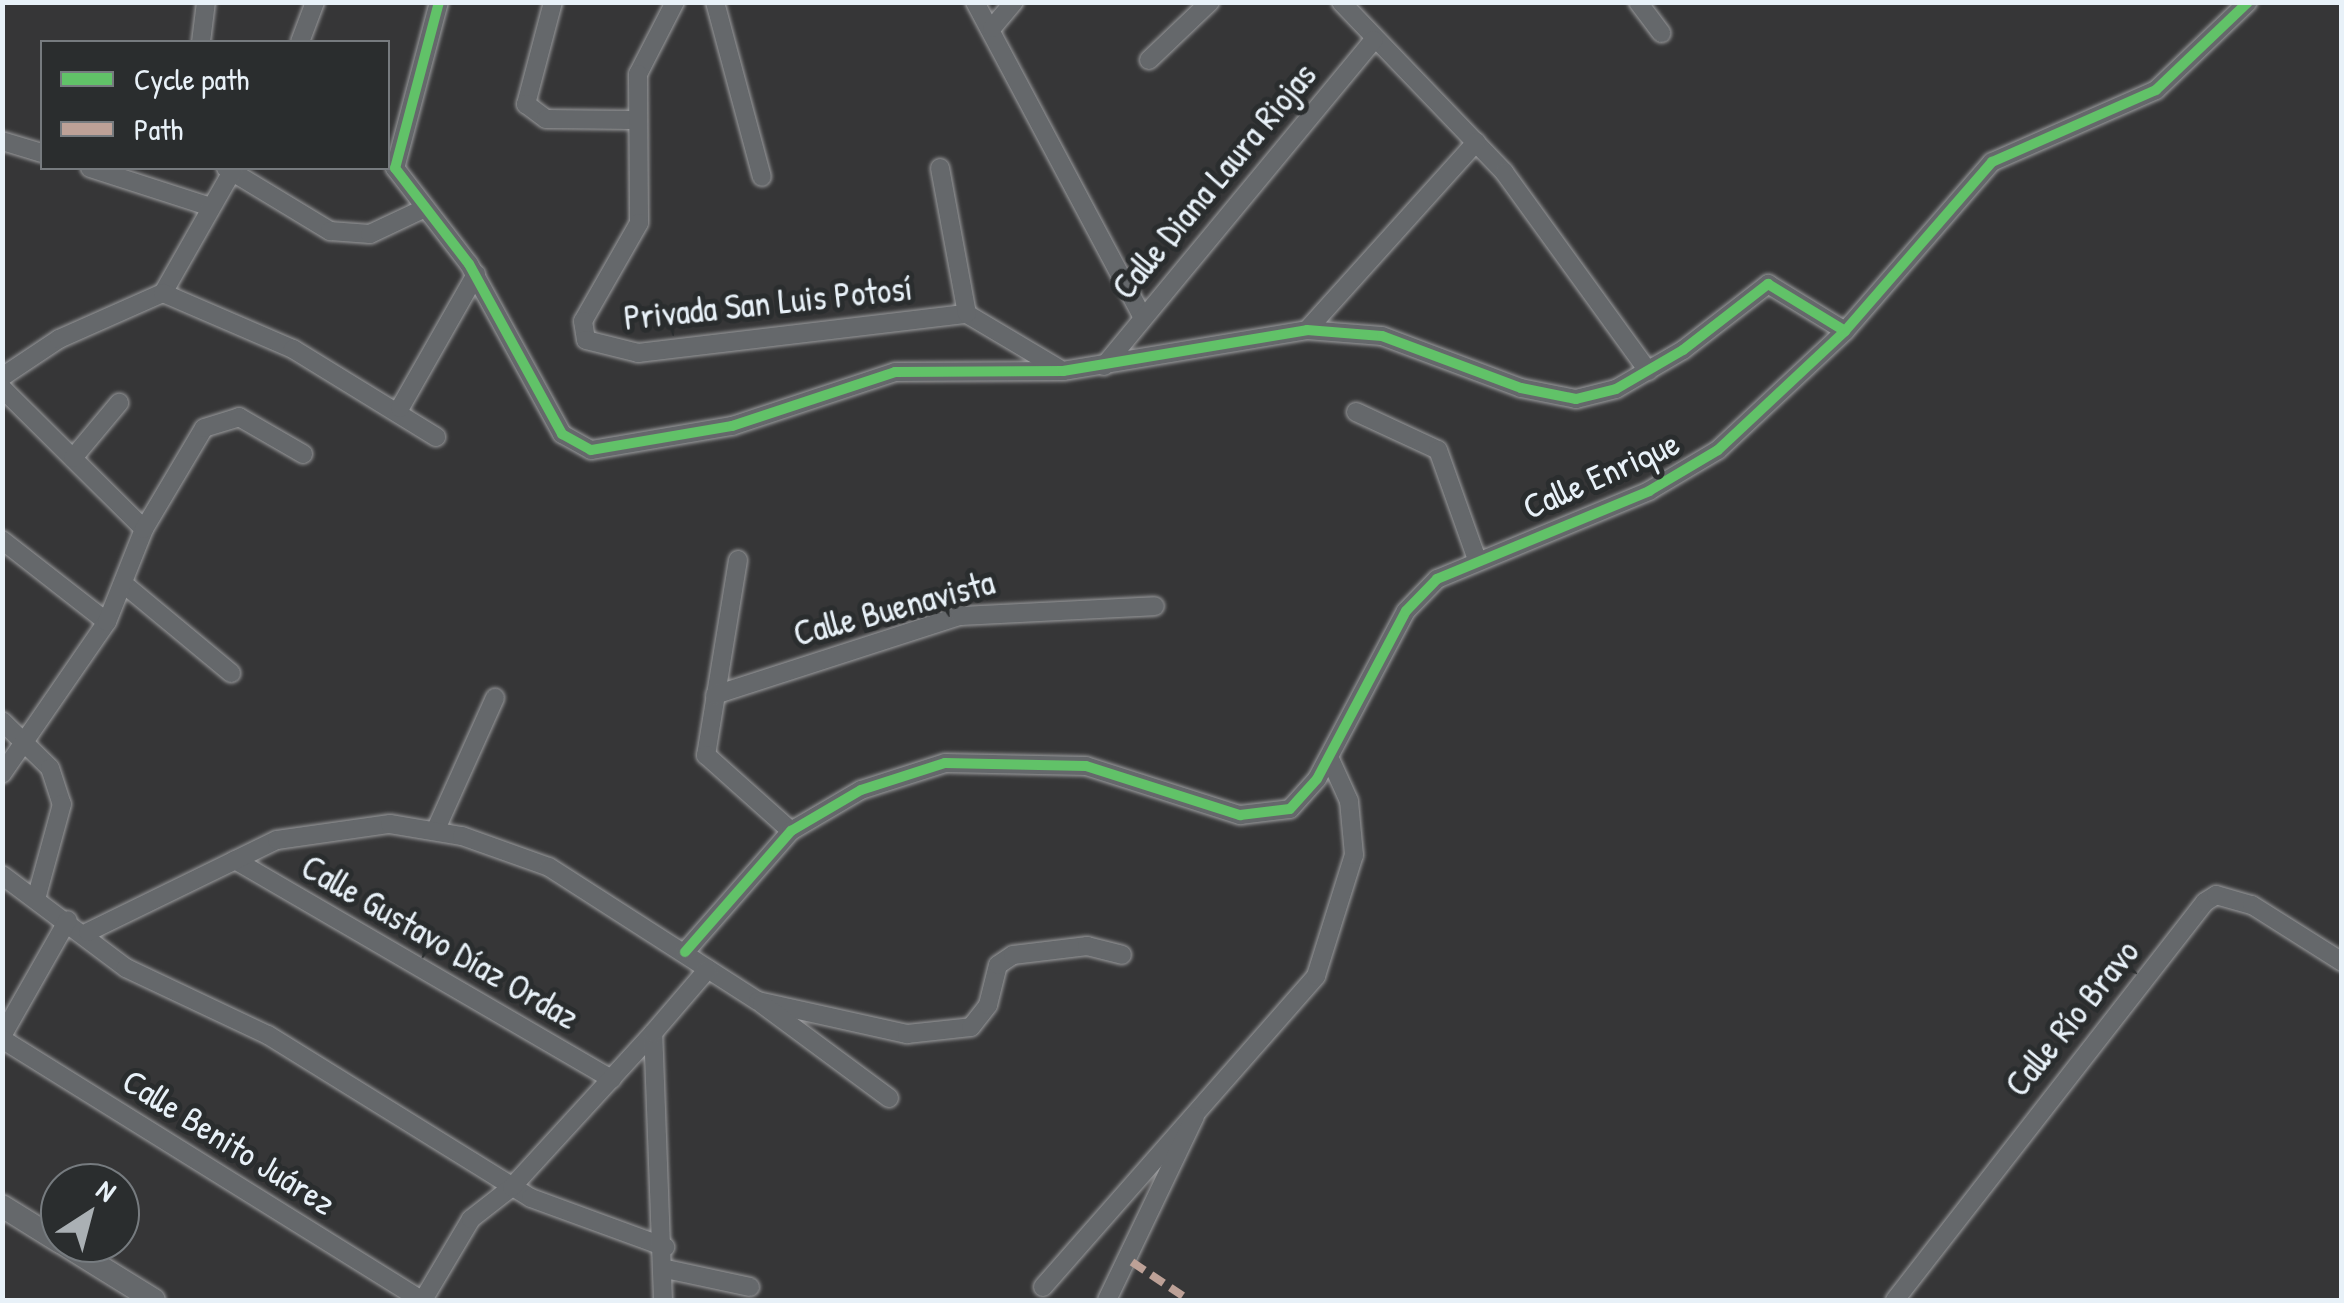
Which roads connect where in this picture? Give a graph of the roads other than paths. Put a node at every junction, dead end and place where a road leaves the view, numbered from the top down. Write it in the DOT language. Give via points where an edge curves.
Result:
graph roads {
  1 [pos="206,2"];
  2 [pos="315,2"];
  3 [pos="439,2"];
  4 [pos="553,2"];
  5 [pos="675,2"];
  6 [pos="714,2"];
  7 [pos="974,2"];
  8 [pos="1014,2"];
  9 [pos="1210,2"];
  10 [pos="1341,2"];
  11 [pos="1638,2"];
  12 [pos="2248,2"];
  13 [pos="992,28"];
  14 [pos="1662,33"];
  15 [pos="201,40"];
  16 [pos="301,40"];
  17 [pos="1374,40"];
  18 [pos="1149,60"];
  19 [pos="632,120"];
  20 [pos="2,141"];
  21 [pos="1476,142"];
  22 [pos="40,152"];
  23 [pos="940,168"];
  24 [pos="96,170"];
  25 [pos="230,170"];
  26 [pos="232,170"];
  27 [pos="762,177"];
  28 [pos="211,207"];
  29 [pos="421,210"];
  30 [pos="476,274"];
  31 [pos="162,293"];
  32 [pos="967,314"];
  33 [pos="1142,316"];
  34 [pos="1307,330"];
  35 [pos="1845,331"];
  36 [pos="1104,366"];
  37 [pos="1648,370"];
  38 [pos="1063,371"];
  39 [pos="2,377"];
  40 [pos="2,388"];
  41 [pos="119,403"];
  42 [pos="400,408"];
  43 [pos="1356,412"];
  44 [pos="436,438"];
  45 [pos="303,454"];
  46 [pos="72,458"];
  47 [pos="144,528"];
  48 [pos="2,540"];
  49 [pos="1476,558"];
  50 [pos="738,560"];
  51 [pos="125,585"];
  52 [pos="1154,606"];
  53 [pos="107,622"];
  54 [pos="231,673"];
  55 [pos="715,695"];
  56 [pos="495,698"];
  57 [pos="2,721"];
  58 [pos="23,736"];
  59 [pos="1329,757"];
  60 [pos="2,774"];
  61 [pos="436,829"];
  62 [pos="791,831"];
  63 [pos="235,860"];
  64 [pos="2,875"];
  65 [pos="36,899"];
  66 [pos="68,920"];
  67 [pos="88,932"];
  68 [pos="684,952"];
  69 [pos="1122,955"];
  70 [pos="2342,962"];
  71 [pos="708,970"];
  72 [pos="758,1000"];
  73 [pos="654,1033"];
  74 [pos="2,1038"];
  75 [pos="612,1079"];
  76 [pos="889,1098"];
  77 [pos="1195,1116"];
  78 [pos="512,1188"];
  79 [pos="2,1206"];
  80 [pos="40,1229"];
  81 [pos="665,1247"];
  82 [pos="95,1263"];
  83 [pos="666,1269"];
  84 [pos="1043,1287"];
  85 [pos="750,1288"];
  86 [pos="154,1300"];
  87 [pos="422,1300"];
  88 [pos="663,1300"];
  89 [pos="1107,1300"];
  90 [pos="1895,1300"];
  1 -- 15 [label="street"];
  2 -- 16 [label="street"];
  3 -- 29 [label="street" via="394,156"];
  4 -- 19 [label="street" via="526,104 546,119"];
  5 -- 19 [label="street, Privada San Luis Potosí" via="646,46"];
  6 -- 27 [label="street"];
  7 -- 13 [label="street"];
  8 -- 13 [label="street"];
  9 -- 18 [label="street"];
  10 -- 17 [label="street"];
  11 -- 14 [label="street"];
  12 -- 35 [label="street, Calle Enrique" via="2156,90 1992,162"];
  13 -- 33 [label="street"];
  17 -- 21 [label="street"];
  17 -- 33 [label="street, Calle Diana Laura Riojas"];
  19 -- 32 [label="street, Privada San Luis Potosí" via="639,223 582,320 595,347 655,351"];
  20 -- 22 [label="street"];
  21 -- 34 [label="street"];
  21 -- 37 [label="street"];
  23 -- 32 [label="street"];
  24 -- 28 [label="street"];
  25 -- 28 [label="street"];
  26 -- 29 [label="street" via="330,231 370,234"];
  28 -- 31 [label="street"];
  29 -- 30 [label="street"];
  30 -- 38 [label="street" via="562,434 591,450 775,414 878,375"];
  30 -- 42 [label="street"];
  31 -- 39 [label="street" via="59,339"];
  31 -- 42 [label="street"];
  32 -- 38 [label="street"];
  33 -- 36 [label="street, Calle Diana Laura Riojas"];
  34 -- 36 [label="street"];
  34 -- 37 [label="street" via="1395,339 1554,399 1596,396"];
  35 -- 37 [label="street" via="1768,284"];
  35 -- 49 [label="street, Calle Enrique" via="1683,472"];
  36 -- 38 [label="street"];
  40 -- 46 [label="street"];
  41 -- 46 [label="street"];
  42 -- 44 [label="street"];
  43 -- 49 [label="street" via="1438,450"];
  45 -- 47 [label="street" via="238,417 214,419"];
  46 -- 47 [label="street"];
  47 -- 51 [label="street"];
  48 -- 53 [label="street"];
  49 -- 59 [label="street, Calle Enrique" via="1406,611"];
  50 -- 55 [label="street"];
  51 -- 53 [label="street"];
  51 -- 54 [label="street"];
  52 -- 55 [label="street, Calle Buenavista" via="960,616"];
  53 -- 58 [label="street"];
  55 -- 62 [label="street" via="705,738 712,766"];
  56 -- 61 [label="street"];
  57 -- 58 [label="street"];
  58 -- 60 [label="street"];
  58 -- 65 [label="street" via="50,768 62,804"];
  59 -- 62 [label="street, Calle Enrique" via="1304,795 1272,816 1240,816 1086,766 988,759 901,774"];
  59 -- 77 [label="street" via="1354,826 1330,950 1301,998"];
  61 -- 63 [label="street" via="320,828"];
  61 -- 68 [label="street" via="548,867"];
  62 -- 68 [label="street"];
  63 -- 67 [label="street"];
  63 -- 75 [label="street, Calle Gustavo Díaz Ordaz"];
  64 -- 65 [label="street"];
  65 -- 66 [label="street"];
  66 -- 67 [label="street"];
  66 -- 74 [label="street"];
  67 -- 78 [label="street" via="126,968 268,1035"];
  68 -- 71 [label="street"];
  69 -- 72 [label="street" via="1064,946 1004,959 988,1005 957,1036 907,1034"];
  70 -- 90 [label="street, Calle Río Bravo" via="2234,897 2205,902"];
  71 -- 72 [label="street"];
  71 -- 73 [label="street"];
  72 -- 76 [label="street"];
  73 -- 75 [label="street"];
  73 -- 81 [label="street"];
  74 -- 87 [label="street, Calle Benito Juárez"];
  75 -- 78 [label="street"];
  77 -- 84 [label="street" via="1154,1150"];
  77 -- 89 [label="street"];
  78 -- 81 [label="street"];
  78 -- 87 [label="street" via="471,1219"];
  79 -- 80 [label="street"];
  81 -- 83 [label="street"];
  82 -- 86 [label="street"];
  83 -- 85 [label="street"];
  83 -- 88 [label="street"];
}
